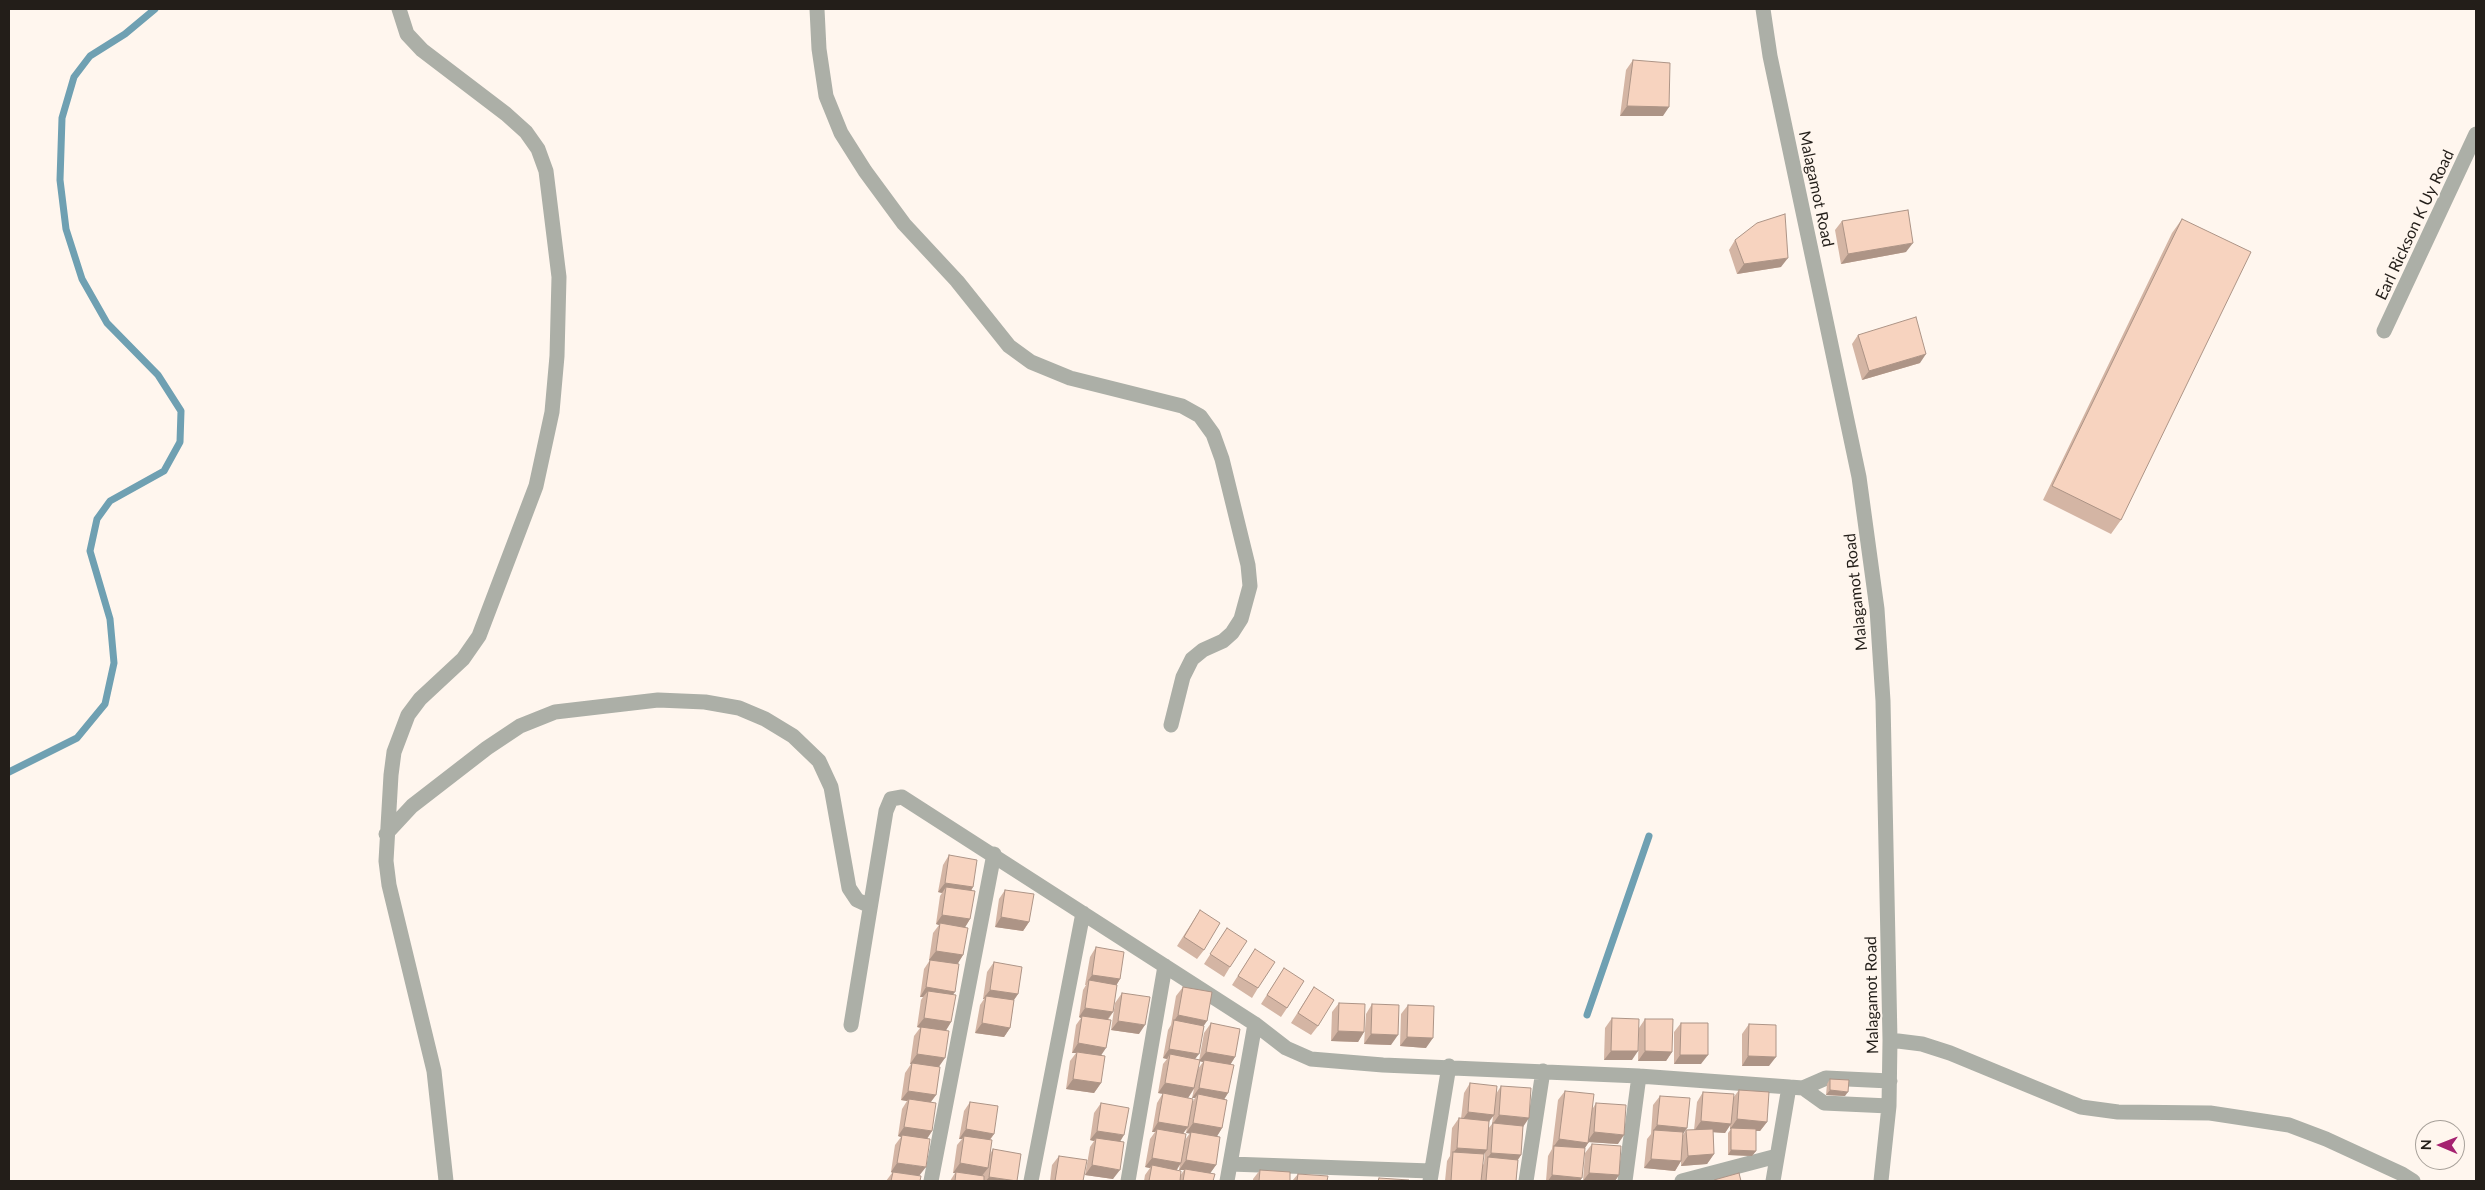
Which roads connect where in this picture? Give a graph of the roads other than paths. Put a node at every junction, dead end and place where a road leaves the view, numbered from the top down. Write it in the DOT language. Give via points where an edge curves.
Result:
graph roads {
  1 [pos="399,9"];
  2 [pos="817,9"];
  3 [pos="1763,9"];
  4 [pos="2475,142"];
  5 [pos="2384,331"];
  6 [pos="1171,724"];
  7 [pos="386,834"];
  8 [pos="994,854"];
  9 [pos="870,906"];
  10 [pos="1083,912"];
  11 [pos="1165,966"];
  12 [pos="1255,1024"];
  13 [pos="851,1025"];
  14 [pos="1890,1040"];
  15 [pos="1450,1066"];
  16 [pos="1543,1071"];
  17 [pos="1640,1076"];
  18 [pos="1890,1081"];
  19 [pos="1796,1088"];
  20 [pos="1889,1106"];
  21 [pos="1777,1156"];
  22 [pos="1230,1164"];
  23 [pos="1430,1176"];
  24 [pos="446,1181"];
  25 [pos="931,1181"];
  26 [pos="1032,1181"];
  27 [pos="1128,1181"];
  28 [pos="1227,1181"];
  29 [pos="1526,1181"];
  30 [pos="1626,1181"];
  31 [pos="1682,1181"];
  32 [pos="1773,1181"];
  33 [pos="1881,1181"];
  34 [pos="2413,1181"];
  1 -- 7 [label="street" via="407,34 422,50 506,114 526,132 538,149 546,171 559,277 552,412 536,486 479,636 464,659 420,699 408,715 394,752"];
  2 -- 6 [label="street" via="826,96 841,133 904,224 957,281 1009,346 1031,362 1070,378 1182,406 1200,416 1213,434 1248,565 1250,586 1241,619 1232,633 1192,659 1183,677"];
  3 -- 14 [label="street, Malagamot Road" via="1770,56 1860,477 1877,608 1883,701"];
  4 -- 5 [label="street, Earl Rickson K Uy Road"];
  7 -- 9 [label="street" via="412,806 520,726 555,712 658,700 705,702 739,708 766,719 793,736 819,761 832,787 850,888 857,900"];
  7 -- 24 [label="street" via="389,885 434,1071"];
  8 -- 9 [label="street" via="907,798 891,800 886,811"];
  8 -- 10 [label="street"];
  8 -- 25 [label="street"];
  9 -- 13 [label="street"];
  10 -- 11 [label="street"];
  10 -- 26 [label="street"];
  11 -- 12 [label="street"];
  11 -- 27 [label="street"];
  12 -- 15 [label="street" via="1286,1048 1311,1059"];
  12 -- 22 [label="street"];
  14 -- 18 [label="street, Malagamot Road"];
  14 -- 34 [label="street" via="1922,1044 1950,1053 2081,1107 2118,1112 2210,1113 2289,1126 2326,1138"];
  15 -- 16 [label="street"];
  15 -- 23 [label="street"];
  16 -- 17 [label="street"];
  16 -- 29 [label="street"];
  17 -- 19 [label="street"];
  17 -- 30 [label="street"];
  18 -- 19 [label="street" via="1826,1078"];
  18 -- 20 [label="street, Malagamot Road"];
  19 -- 20 [label="street" via="1824,1103"];
  19 -- 21 [label="street"];
  20 -- 33 [label="street, Malagamot Road"];
  21 -- 31 [label="street"];
  21 -- 32 [label="street"];
  22 -- 23 [label="street"];
  22 -- 28 [label="street"];
}
